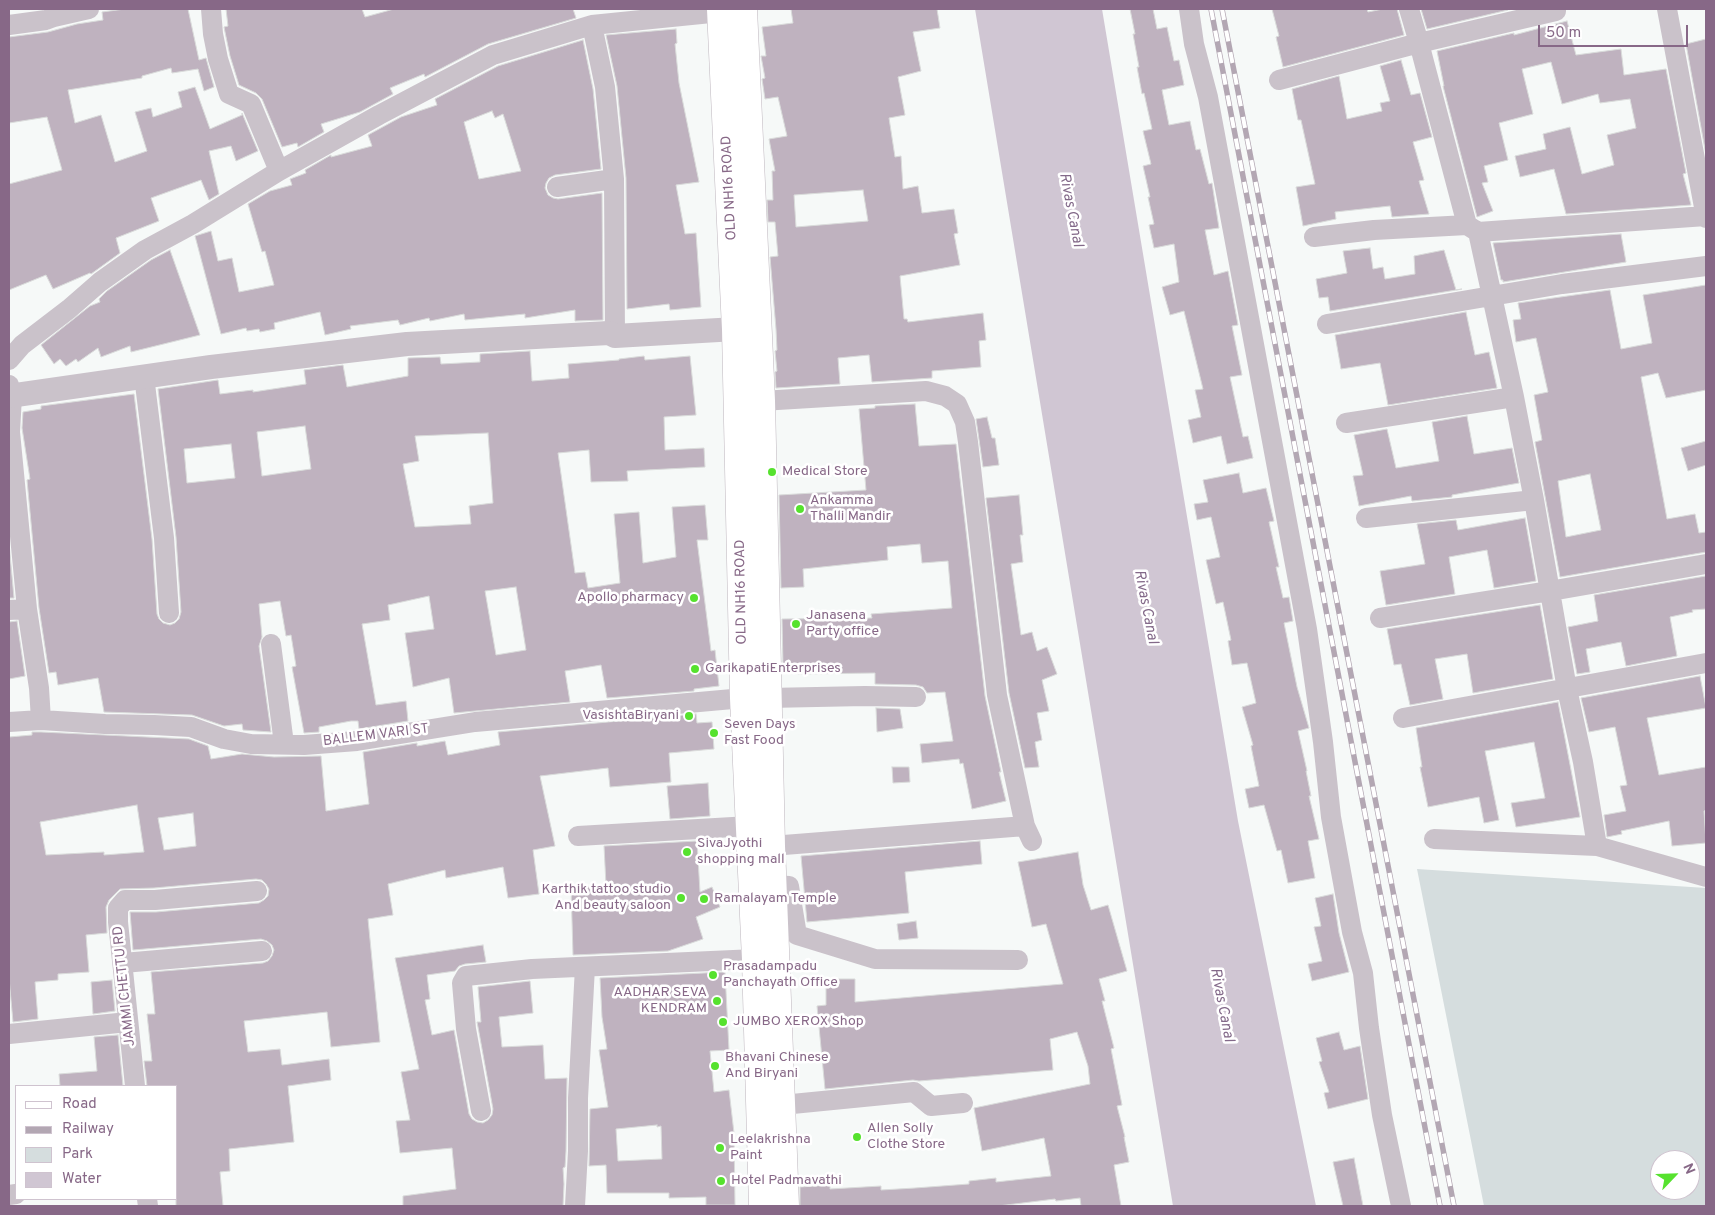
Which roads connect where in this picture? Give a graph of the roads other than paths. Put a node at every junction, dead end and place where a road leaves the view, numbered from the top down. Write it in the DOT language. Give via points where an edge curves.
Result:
graph roads {
  1 [pos="89,9"];
  2 [pos="211,9"];
  3 [pos="1189,9"];
  4 [pos="1409,9"];
  5 [pos="1667,9"];
  6 [pos="728,10"];
  7 [pos="1556,11"];
  8 [pos="9,25"];
  9 [pos="592,25"];
  10 [pos="1419,43"];
  11 [pos="1279,80"];
  12 [pos="279,171"];
  13 [pos="614,179"];
  14 [pos="557,187"];
  15 [pos="1706,217"];
  16 [pos="1472,229"];
  17 [pos="1314,237"];
  18 [pos="1706,266"];
  19 [pos="1491,297"];
  20 [pos="1326,324"];
  21 [pos="736,329"];
  22 [pos="615,336"];
  23 [pos="9,360"];
  24 [pos="144,376"];
  25 [pos="10,392"];
  26 [pos="1514,397"];
  27 [pos="761,400"];
  28 [pos="1346,423"];
  29 [pos="1534,500"];
  30 [pos="1366,518"];
  31 [pos="1706,564"];
  32 [pos="1550,591"];
  33 [pos="18,609"];
  34 [pos="169,614"];
  35 [pos="1380,618"];
  36 [pos="271,644"];
  37 [pos="1706,663"];
  38 [pos="1567,689"];
  39 [pos="916,697"];
  40 [pos="756,698"];
  41 [pos="1402,718"];
  42 [pos="41,720"];
  43 [pos="9,722"];
  44 [pos="284,744"];
  45 [pos="750,826"];
  46 [pos="578,836"];
  47 [pos="1434,839"];
  48 [pos="771,846"];
  49 [pos="1597,846"];
  50 [pos="1706,877"];
  51 [pos="773,885"];
  52 [pos="257,891"];
  53 [pos="262,951"];
  54 [pos="756,959"];
  55 [pos="1018,960"];
  56 [pos="123,963"];
  57 [pos="585,967"];
  58 [pos="128,1022"];
  59 [pos="9,1034"];
  60 [pos="135,1085"];
  61 [pos="963,1103"];
  62 [pos="782,1106"];
  63 [pos="481,1111"];
  64 [pos="575,1206"];
  65 [pos="763,1206"];
  66 [pos="785,1206"];
  67 [pos="1401,1206"];
  1 -- 8 [label="street"];
  2 -- 12 [label="street" via="216,51 229,94 251,104"];
  3 -- 67 [label="street" via="1307,629 1331,817 1352,932 1363,972 1382,1115"];
  4 -- 10 [label="street"];
  5 -- 15 [label="street"];
  6 -- 9 [label="street"];
  6 -- 21 [label="main road, OLD NH16 ROAD"];
  6 -- 27 [label="main road, OLD NH16 ROAD"];
  7 -- 10 [label="street"];
  9 -- 12 [label="street" via="493,55"];
  9 -- 13 [label="street" via="605,88"];
  10 -- 11 [label="street"];
  10 -- 16 [label="street"];
  12 -- 23 [label="street" via="146,250 107,277 22,345"];
  13 -- 14 [label="street"];
  13 -- 22 [label="street"];
  15 -- 16 [label="street"];
  16 -- 17 [label="street" via="1374,230"];
  16 -- 19 [label="street"];
  18 -- 19 [label="street" via="1562,284"];
  19 -- 20 [label="street"];
  19 -- 26 [label="street"];
  21 -- 22 [label="street"];
  21 -- 40 [label="main road, OLD NH16 ROAD"];
  22 -- 24 [label="street" via="609,333 407,344"];
  24 -- 25 [label="street"];
  24 -- 34 [label="street" via="164,538"];
  25 -- 33 [label="street"];
  26 -- 28 [label="street"];
  26 -- 29 [label="street"];
  27 -- 40 [label="main road, OLD NH16 ROAD"];
  27 -- 48 [label="street" via="926,391 946,396 957,404 965,422 997,695 1029,834"];
  29 -- 30 [label="street"];
  29 -- 32 [label="street"];
  31 -- 32 [label="street"];
  32 -- 35 [label="street"];
  32 -- 38 [label="street"];
  33 -- 42 [label="street" via="39,688"];
  36 -- 44 [label="street"];
  37 -- 38 [label="street"];
  38 -- 41 [label="street"];
  38 -- 49 [label="street"];
  39 -- 40 [label="street, BALLEM VARI ST"];
  40 -- 44 [label="street, BALLEM VARI ST" via="475,722 357,741"];
  40 -- 45 [label="main road, OLD NH16 ROAD"];
  40 -- 48 [label="main road, OLD NH16 ROAD"];
  42 -- 43 [label="street, BALLEM VARI ST"];
  42 -- 44 [label="street, BALLEM VARI ST" via="191,727 224,739 251,744"];
  45 -- 46 [label="street"];
  45 -- 54 [label="main road, OLD NH16 ROAD"];
  47 -- 49 [label="street"];
  48 -- 51 [label="main road, OLD NH16 ROAD"];
  49 -- 50 [label="street"];
  51 -- 55 [label="street" via="789,886 797,935 876,959"];
  51 -- 62 [label="main road, OLD NH16 ROAD"];
  52 -- 56 [label="street, JAMMI CHETTU RD" via="125,900 118,908"];
  53 -- 56 [label="street"];
  54 -- 57 [label="street"];
  54 -- 65 [label="main road, OLD NH16 ROAD"];
  56 -- 58 [label="street, JAMMI CHETTU RD"];
  57 -- 63 [label="street" via="466,976 462,983 466,1029"];
  57 -- 64 [label="street"];
  58 -- 59 [label="street"];
  58 -- 60 [label="street, JAMMI CHETTU RD"];
  61 -- 62 [label="street" via="931,1106 914,1092"];
  62 -- 66 [label="main road, OLD NH16 ROAD"];
}
